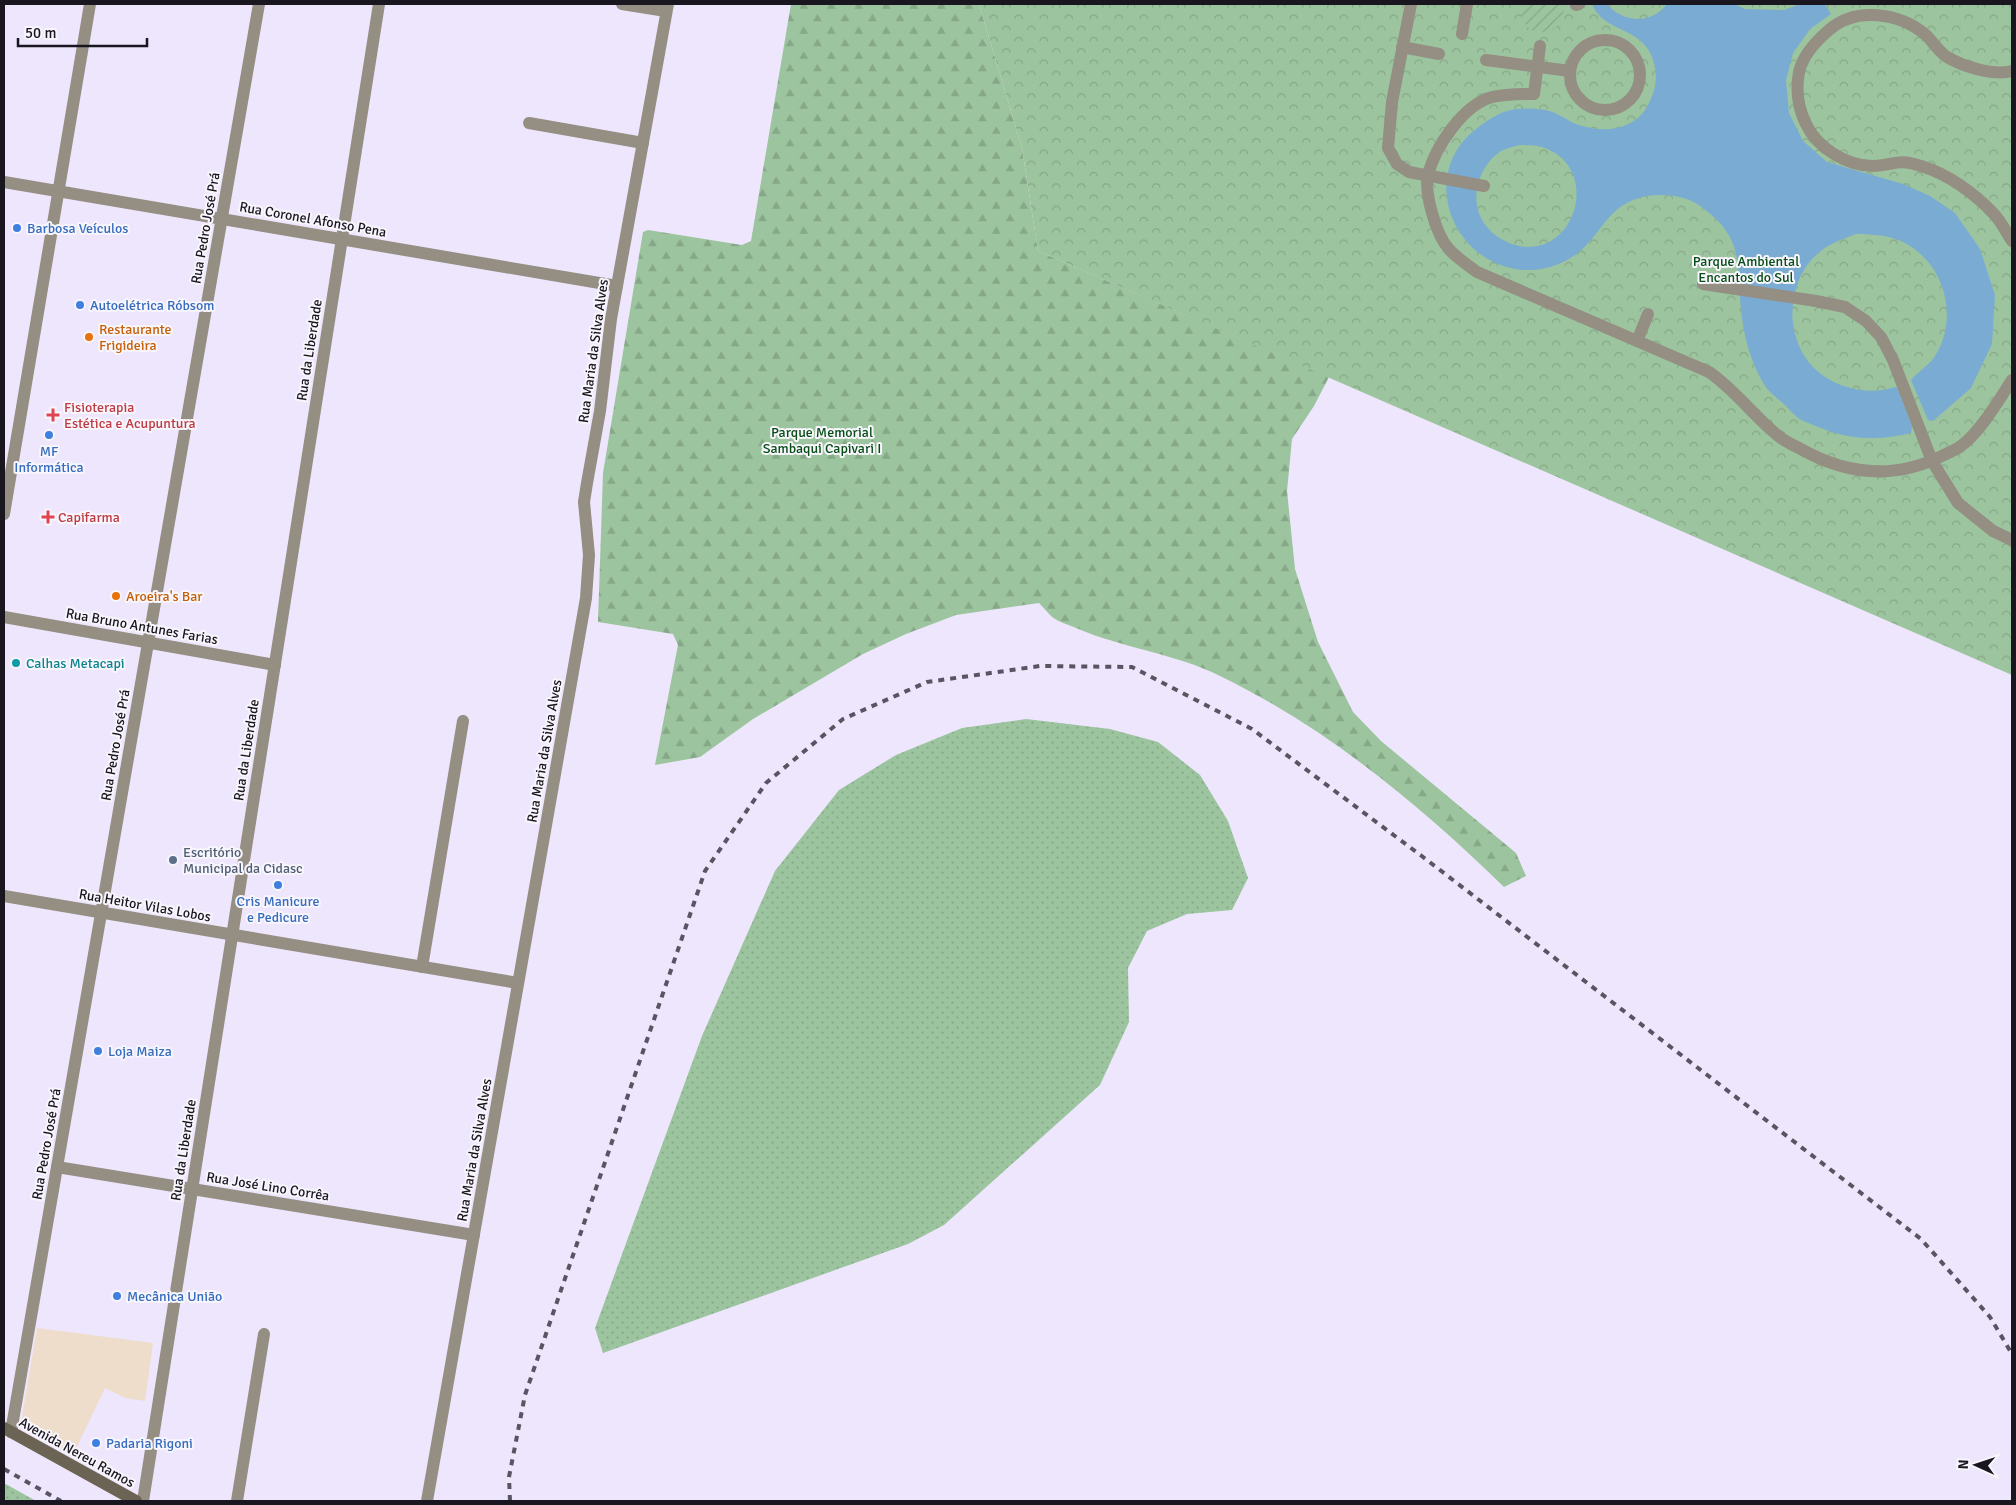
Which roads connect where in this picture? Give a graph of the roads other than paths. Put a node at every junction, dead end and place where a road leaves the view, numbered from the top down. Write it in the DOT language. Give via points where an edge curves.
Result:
graph roads {
  1 [pos="90,4"];
  2 [pos="259,4"];
  3 [pos="379,4"];
  4 [pos="622,4"];
  5 [pos="1412,4"];
  6 [pos="1467,4"];
  7 [pos="667,8"];
  8 [pos="1462,34"];
  9 [pos="1540,46"];
  10 [pos="1402,47"];
  11 [pos="1439,54"];
  12 [pos="1486,60"];
  13 [pos="1537,67"];
  14 [pos="2012,70"];
  15 [pos="1570,71"];
  16 [pos="529,123"];
  17 [pos="643,143"];
  18 [pos="1428,176"];
  19 [pos="4,182"];
  20 [pos="1484,186"];
  21 [pos="59,191"];
  22 [pos="222,219"];
  23 [pos="341,240"];
  24 [pos="2012,241"];
  25 [pos="1703,284"];
  26 [pos="617,286"];
  27 [pos="1648,314"];
  28 [pos="1637,341"];
  29 [pos="2012,380"];
  30 [pos="1932,461"];
  31 [pos="4,514"];
  32 [pos="2012,540"];
  33 [pos="4,617"];
  34 [pos="148,642"];
  35 [pos="274,664"];
  36 [pos="463,721"];
  37 [pos="4,896"];
  38 [pos="101,912"];
  39 [pos="232,935"];
  40 [pos="422,967"];
  41 [pos="518,983"];
  42 [pos="57,1166"];
  43 [pos="192,1188"];
  44 [pos="474,1235"];
  45 [pos="264,1334"];
  46 [pos="7,1430"];
  47 [pos="136,1501"];
  48 [pos="143,1501"];
  49 [pos="237,1501"];
  50 [pos="427,1501"];
  1 -- 21 [label="street"];
  2 -- 22 [label="street, Rua Pedro José Prá"];
  3 -- 23 [label="street, Rua da Liberdade"];
  4 -- 7 [label="street"];
  5 -- 10 [label="street"];
  6 -- 8 [label="street"];
  7 -- 17 [label="street, Rua Maria da Silva Alves"];
  9 -- 13 [label="street"];
  10 -- 11 [label="street"];
  10 -- 18 [label="street" via="1388,128 1388,148 1397,164 1409,172"];
  12 -- 13 [label="street"];
  13 -- 15 [label="street"];
  13 -- 18 [label="street" via="1534,94 1491,97 1470,109 1449,132"];
  14 -- 24 [label="street" via="2003,73 1969,65 1947,56 1924,34 1898,18 1867,14 1837,23 1813,43 1800,71 1798,98 1806,125 1822,146 1846,161 1873,166 1900,161 1948,177 1994,214"];
  15 -- 15 [label="street" via="1575,57 1584,47 1596,41 1610,40 1623,44 1634,54 1640,66 1640,80 1636,93 1627,104 1614,110 1600,110 1577,97"];
  16 -- 17 [label="street"];
  17 -- 26 [label="street, Rua Maria da Silva Alves"];
  18 -- 20 [label="street"];
  18 -- 28 [label="street" via="1431,207 1448,248 1477,272"];
  19 -- 21 [label="street, Rua Coronel Afonso Pena"];
  21 -- 22 [label="street, Rua Coronel Afonso Pena"];
  21 -- 31 [label="street"];
  22 -- 23 [label="street, Rua Coronel Afonso Pena"];
  22 -- 34 [label="street, Rua Pedro José Prá"];
  23 -- 26 [label="street, Rua Coronel Afonso Pena"];
  23 -- 35 [label="street, Rua da Liberdade"];
  25 -- 30 [label="street" via="1845,307 1866,321 1881,337 1893,360"];
  26 -- 41 [label="street, Rua Maria da Silva Alves" via="584,502 589,555 586,598"];
  27 -- 28 [label="street"];
  28 -- 30 [label="street" via="1709,372 1729,386 1776,435 1809,454 1838,465 1870,471 1902,471"];
  29 -- 30 [label="street" via="1994,409 1961,446"];
  30 -- 32 [label="street" via="1958,503 1993,532"];
  33 -- 34 [label="street, Rua Bruno Antunes Farias"];
  34 -- 35 [label="street, Rua Bruno Antunes Farias"];
  34 -- 38 [label="street, Rua Pedro José Prá"];
  35 -- 39 [label="street, Rua da Liberdade"];
  36 -- 40 [label="street"];
  37 -- 38 [label="street, Rua Heitor Vilas Lobos"];
  38 -- 39 [label="street, Rua Heitor Vilas Lobos"];
  38 -- 42 [label="street, Rua Pedro José Prá"];
  39 -- 40 [label="street, Rua Heitor Vilas Lobos"];
  39 -- 43 [label="street, Rua da Liberdade"];
  40 -- 41 [label="street, Rua Heitor Vilas Lobos"];
  41 -- 44 [label="street, Rua Maria da Silva Alves"];
  42 -- 43 [label="street, Rua José Lino Corrêa"];
  42 -- 46 [label="street, Rua Pedro José Prá"];
  43 -- 44 [label="street, Rua José Lino Corrêa"];
  43 -- 48 [label="street, Rua da Liberdade"];
  44 -- 50 [label="street, Rua Maria da Silva Alves"];
  45 -- 49 [label="street"];
  46 -- 47 [label="main road, Avenida Nereu Ramos"];
}
